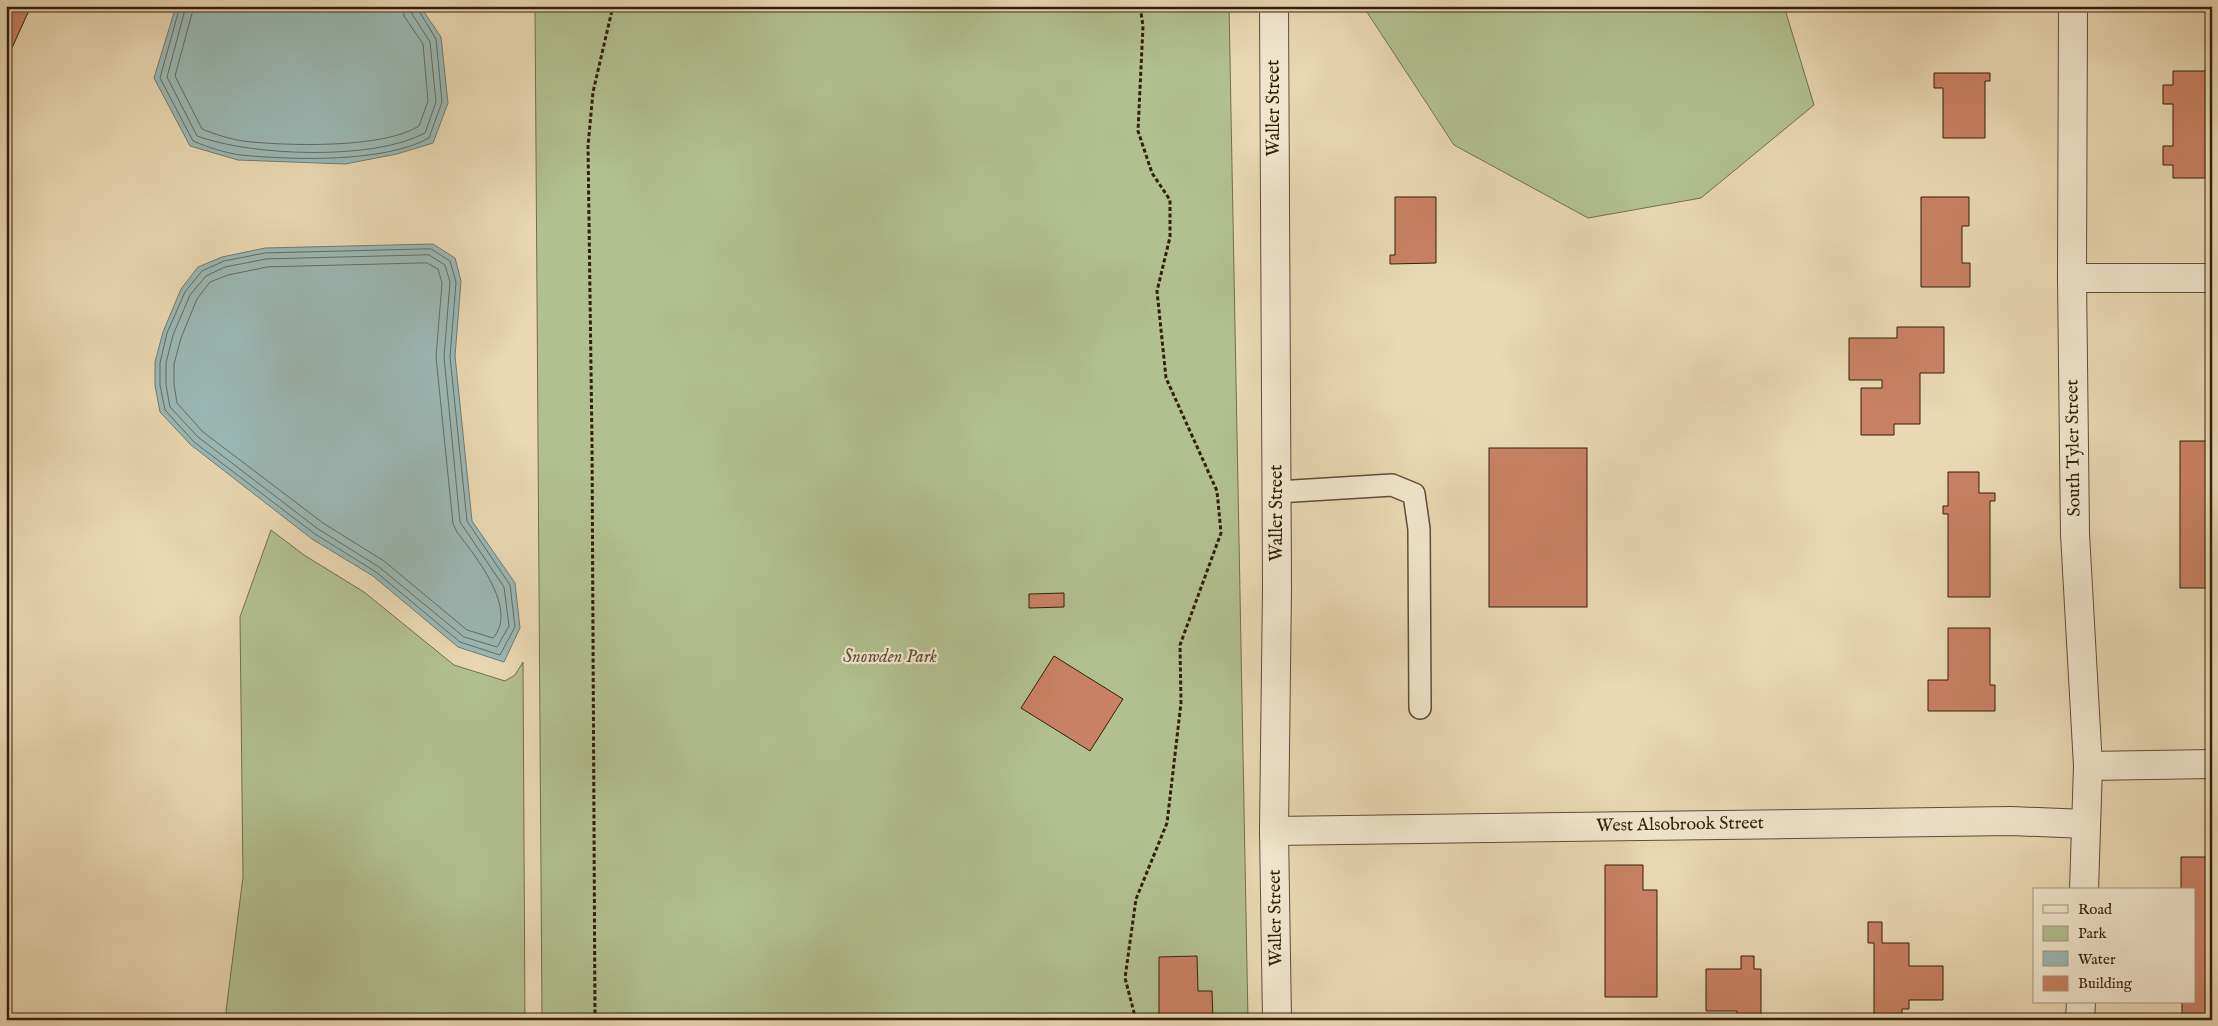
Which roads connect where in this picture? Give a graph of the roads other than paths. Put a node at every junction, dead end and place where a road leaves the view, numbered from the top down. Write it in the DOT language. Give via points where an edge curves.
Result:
graph roads {
  1 [pos="1274,6"];
  2 [pos="2073,6"];
  3 [pos="2072,278"];
  4 [pos="2212,278"];
  5 [pos="1277,492"];
  6 [pos="1420,708"];
  7 [pos="2212,764"];
  8 [pos="2088,766"];
  9 [pos="2086,824"];
  10 [pos="1274,831"];
  11 [pos="2084,888"];
  12 [pos="2081,1004"];
  13 [pos="1277,1020"];
  14 [pos="2080,1020"];
  1 -- 5 [label="street, Waller Street"];
  2 -- 3 [label="street, South Tyler Street"];
  3 -- 4 [label="street"];
  3 -- 8 [label="street, South Tyler Street" via="2075,534"];
  5 -- 6 [label="lane" via="1392,485 1414,494 1419,529"];
  5 -- 10 [label="street, Waller Street"];
  7 -- 8 [label="street"];
  8 -- 9 [label="street, South Tyler Street"];
  9 -- 10 [label="street, West Alsobrook Street" via="2010,821"];
  9 -- 11 [label="street, South Tyler Street"];
  10 -- 13 [label="street, Waller Street"];
  12 -- 14 [label="street"];
}
